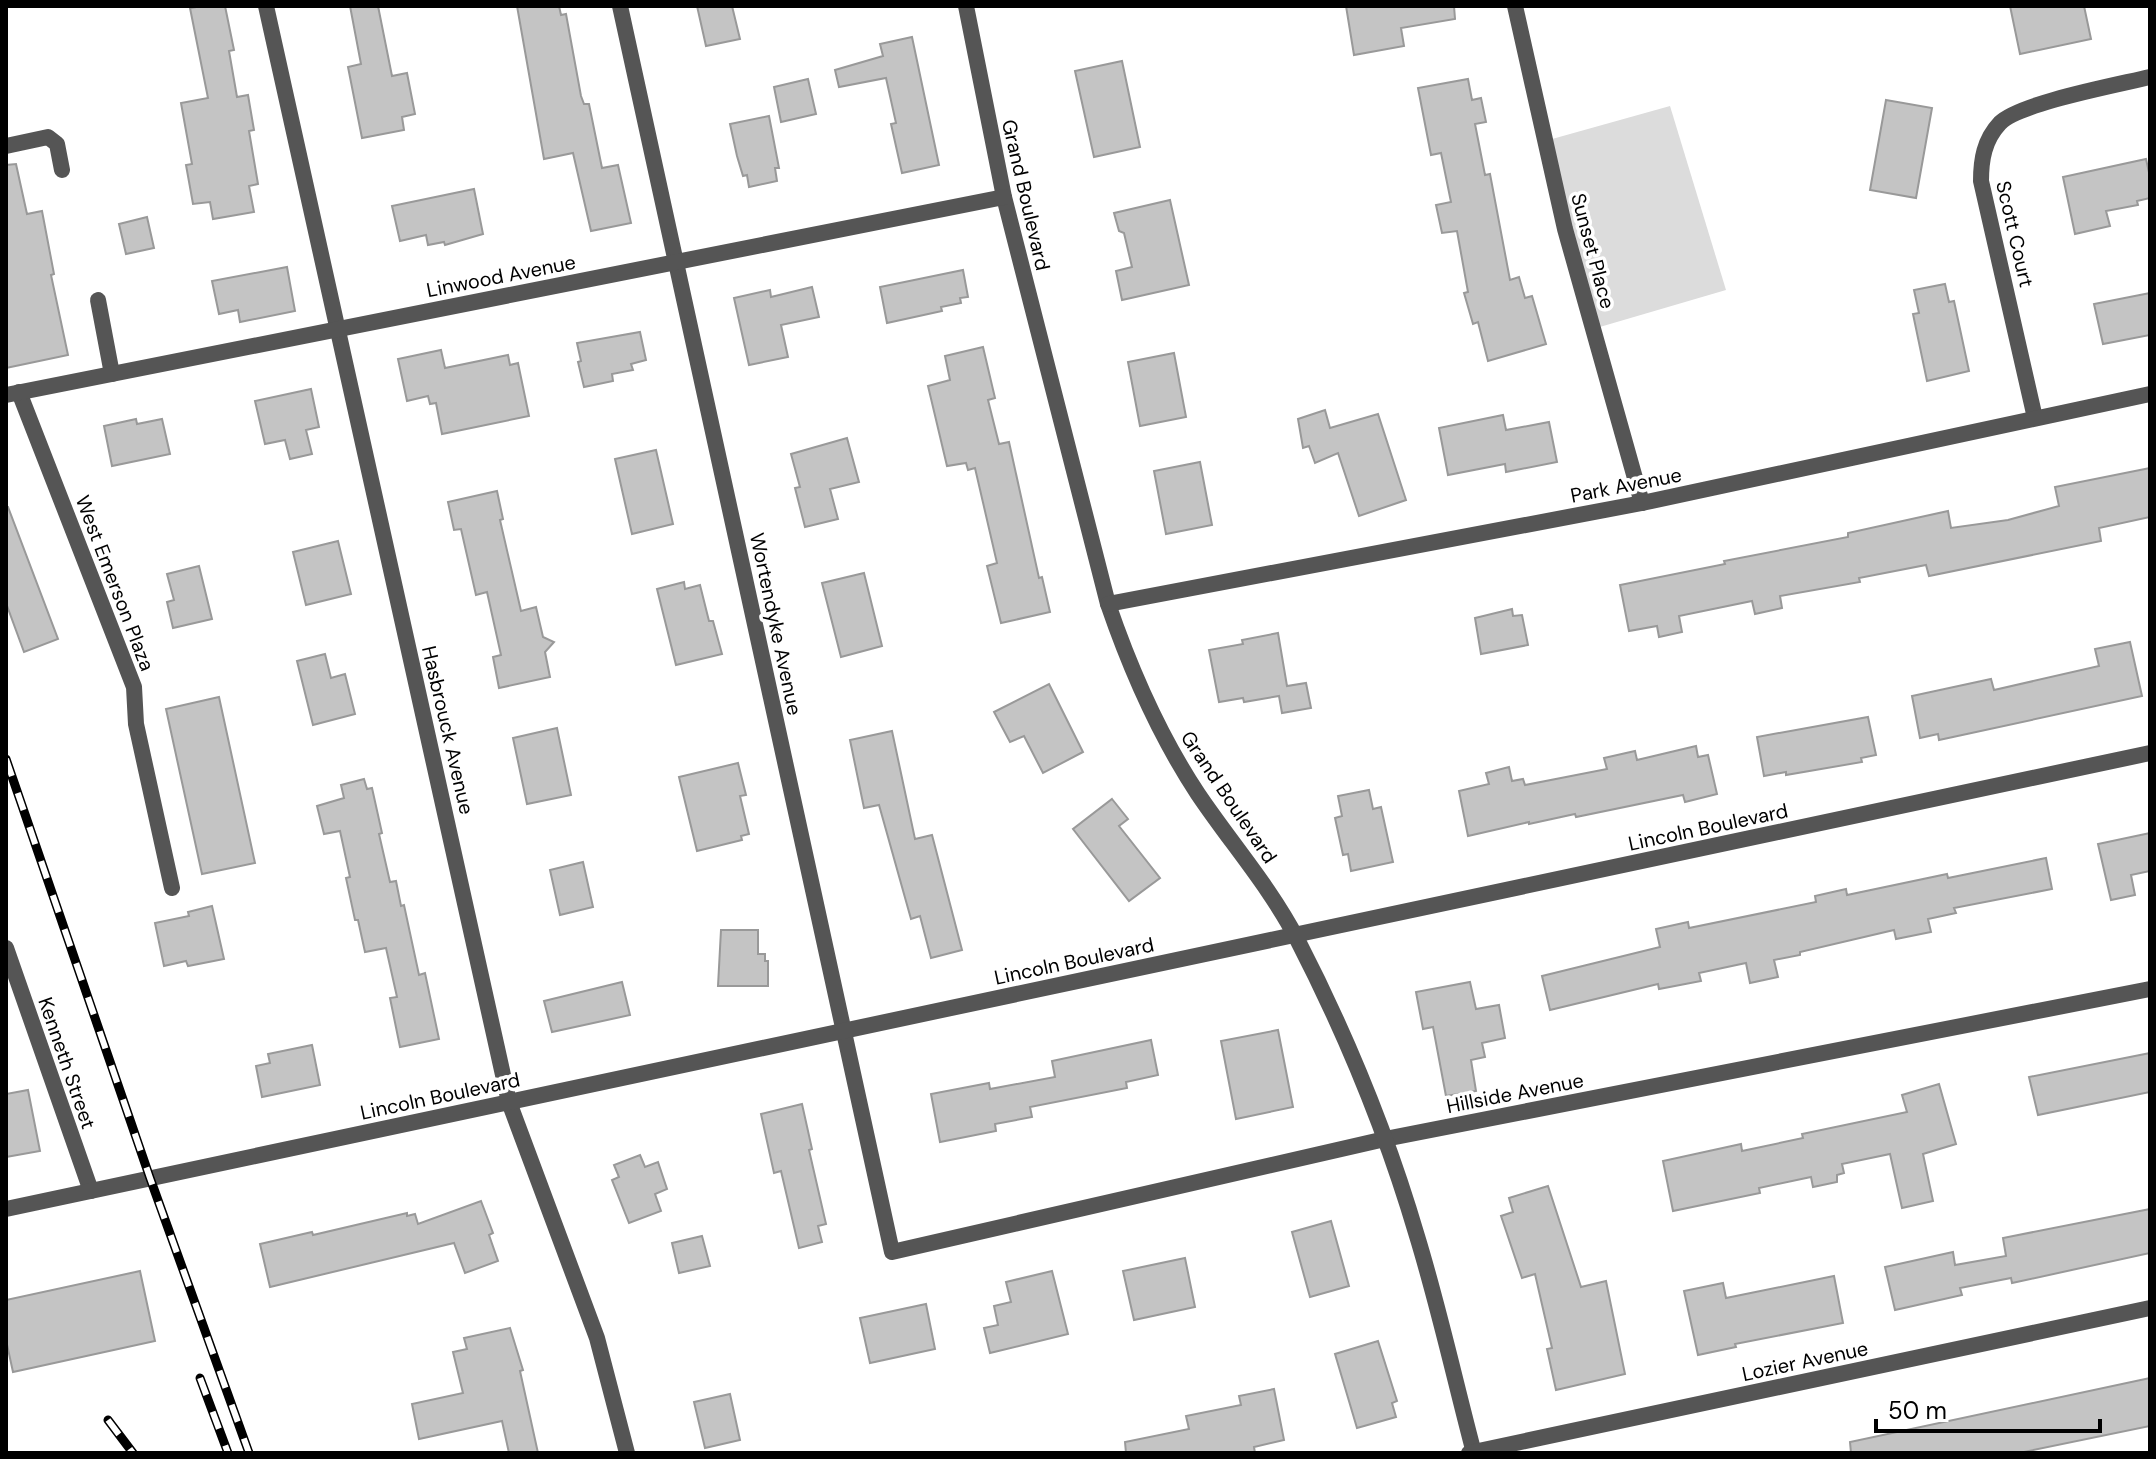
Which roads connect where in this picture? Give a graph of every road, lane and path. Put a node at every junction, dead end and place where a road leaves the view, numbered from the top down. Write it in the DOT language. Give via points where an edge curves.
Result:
graph roads {
  1 [pos="266,6"];
  2 [pos="620,6"];
  3 [pos="966,6"];
  4 [pos="1515,6"];
  5 [pos="2150,77"];
  6 [pos="6,146"];
  7 [pos="62,170"];
  8 [pos="1004,197"];
  9 [pos="676,261"];
  10 [pos="98,300"];
  11 [pos="338,328"];
  12 [pos="112,374"];
  13 [pos="13,394"];
  14 [pos="2150,394"];
  15 [pos="2035,418"];
  16 [pos="1642,503"];
  17 [pos="1108,604"];
  18 [pos="2150,753"];
  19 [pos="172,888"];
  20 [pos="1295,935"];
  21 [pos="6,948"];
  22 [pos="2150,989"];
  23 [pos="845,1030"];
  24 [pos="509,1102"];
  25 [pos="1385,1139"];
  26 [pos="91,1191"];
  27 [pos="6,1209"];
  28 [pos="892,1252"];
  29 [pos="2150,1308"];
  30 [pos="627,1453"];
  31 [pos="1472,1453"];
  1 -- 11 [label="street, Hasbrouck Avenue"];
  2 -- 9 [label="street, Wortendyke Avenue"];
  3 -- 8 [label="street, Grand Boulevard"];
  4 -- 16 [label="street, Sunset Place" via="1565,229"];
  5 -- 15 [label="street, Scott Court" via="2019,110 1987,141 1981,181"];
  6 -- 7 [label="street" via="48,137 57,144"];
  8 -- 9 [label="street, Linwood Avenue"];
  8 -- 17 [label="street, Grand Boulevard"];
  9 -- 11 [label="street, Linwood Avenue"];
  9 -- 23 [label="street, Wortendyke Avenue"];
  10 -- 12 [label="street"];
  11 -- 12 [label="street, Linwood Avenue"];
  11 -- 24 [label="street, Hasbrouck Avenue"];
  12 -- 13 [label="street, Linwood Avenue"];
  13 -- 19 [label="street, West Emerson Plaza" via="134,687 136,724"];
  14 -- 15 [label="street, Park Avenue"];
  15 -- 16 [label="street, Park Avenue"];
  16 -- 17 [label="street, Park Avenue"];
  17 -- 20 [label="street, Grand Boulevard" via="1129,666 1161,731"];
  18 -- 20 [label="street, Lincoln Boulevard"];
  20 -- 23 [label="street, Lincoln Boulevard"];
  20 -- 25 [label="street, Grand Boulevard" via="1329,1002"];
  21 -- 26 [label="street, Kenneth Street"];
  22 -- 25 [label="street, Hillside Avenue"];
  23 -- 24 [label="street, Lincoln Boulevard"];
  23 -- 28 [label="street, Wortendyke Avenue"];
  24 -- 26 [label="street, Lincoln Boulevard"];
  24 -- 30 [label="street, Hasbrouck Avenue" via="597,1338"];
  25 -- 28 [label="street, Hillside Avenue"];
  25 -- 31 [label="street, Grand Boulevard" via="1417,1236"];
  26 -- 27 [label="street, Lincoln Boulevard"];
  29 -- 31 [label="street, Lozier Avenue"];
}
